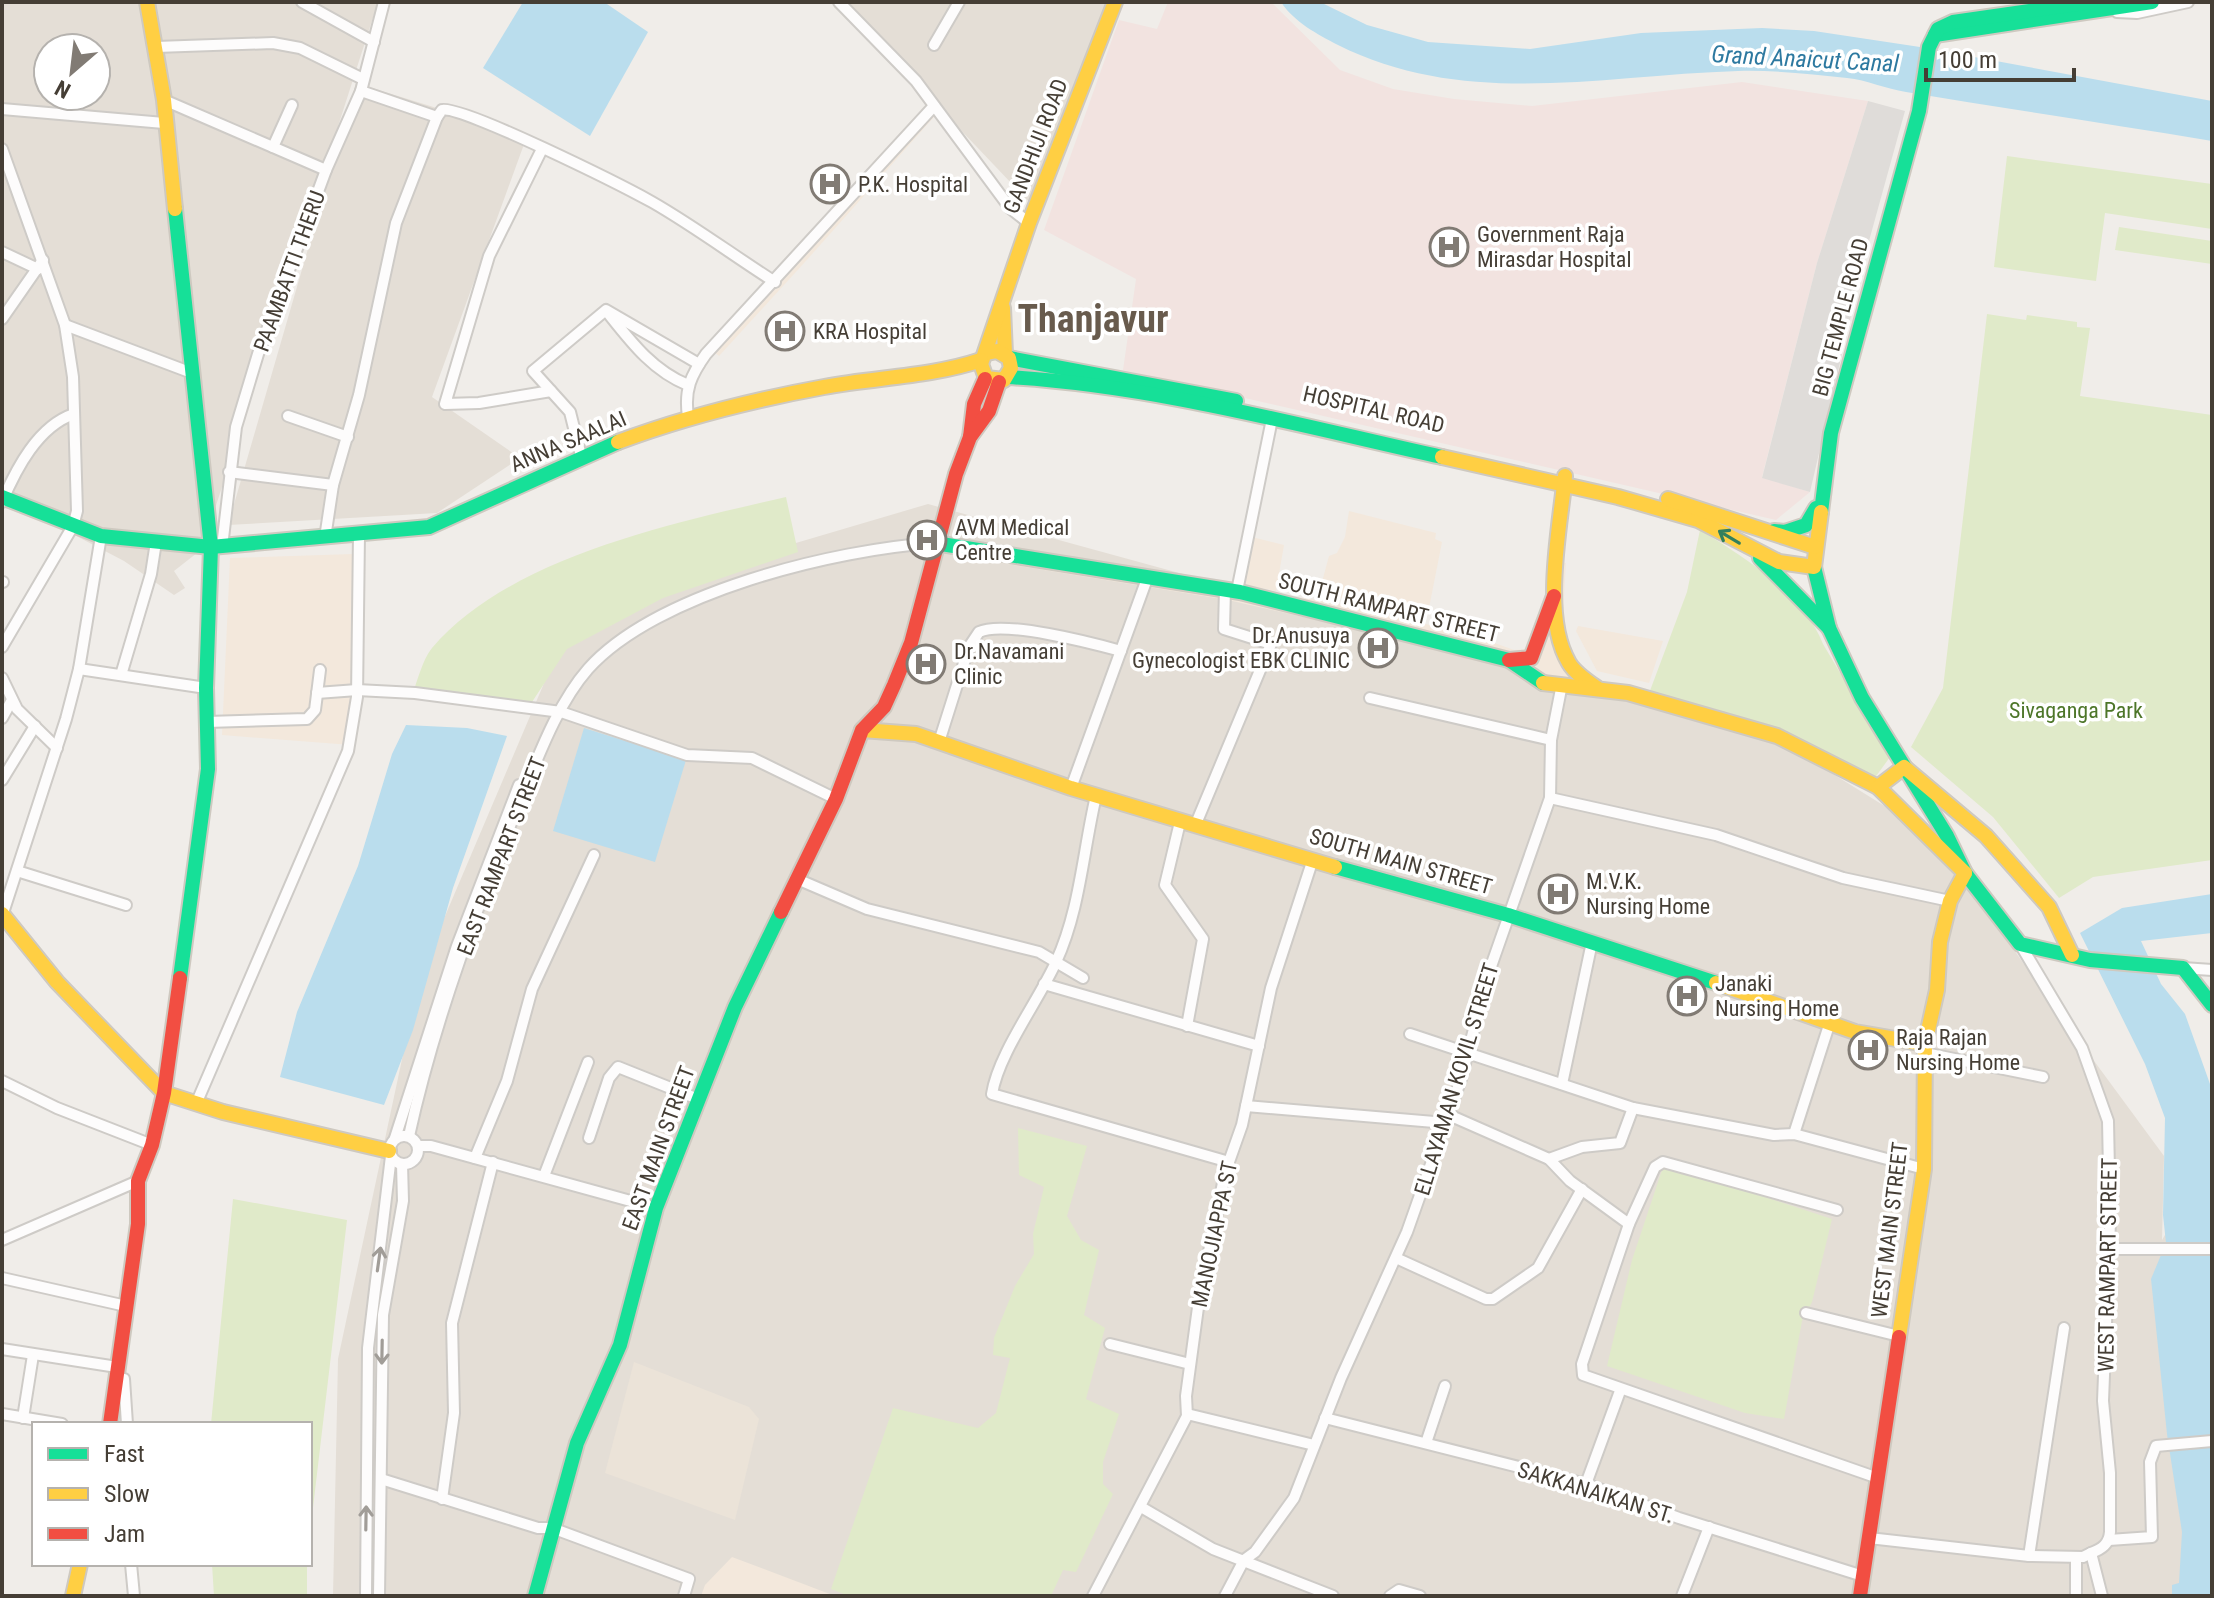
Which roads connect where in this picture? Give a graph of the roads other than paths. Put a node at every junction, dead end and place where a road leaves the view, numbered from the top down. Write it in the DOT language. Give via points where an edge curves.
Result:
graph roads {
  1 [pos="147,2"];
  2 [pos="302,2"];
  3 [pos="384,2"];
  4 [pos="839,2"];
  5 [pos="959,2"];
  6 [pos="1115,2"];
  7 [pos="2091,2"];
  8 [pos="2152,2"];
  9 [pos="2188,2"];
  10 [pos="2053,4"];
  11 [pos="2107,11"];
  12 [pos="2019,12"];
  13 [pos="374,42"];
  14 [pos="934,45"];
  15 [pos="156,47"];
  16 [pos="362,85"];
  17 [pos="164,100"];
  18 [pos="292,105"];
  19 [pos="934,106"];
  20 [pos="2,109"];
  21 [pos="437,117"];
  22 [pos="164,123"];
  23 [pos="273,147"];
  24 [pos="2,149"];
  25 [pos="542,149"];
  26 [pos="326,170"];
  27 [pos="1029,223"];
  28 [pos="2,252"];
  29 [pos="40,264"];
  30 [pos="775,282"];
  31 [pos="7,302"];
  32 [pos="1003,308"];
  33 [pos="606,310"];
  34 [pos="2,319"];
  35 [pos="65,325"];
  36 [pos="1007,356"];
  37 [pos="984,357"];
  38 [pos="699,364"];
  39 [pos="945,372"];
  40 [pos="192,373"];
  41 [pos="994,378"];
  42 [pos="688,385"];
  43 [pos="551,391"];
  44 [pos="74,414"];
  45 [pos="288,416"];
  46 [pos="688,416"];
  47 [pos="1272,419"];
  48 [pos="348,437"];
  49 [pos="581,456"];
  50 [pos="229,472"];
  51 [pos="1564,481"];
  52 [pos="333,485"];
  53 [pos="1821,494"];
  54 [pos="3,499"];
  55 [pos="73,526"];
  56 [pos="1757,530"];
  57 [pos="359,534"];
  58 [pos="101,536"];
  59 [pos="325,538"];
  60 [pos="156,542"];
  61 [pos="935,543"];
  62 [pos="217,547"];
  63 [pos="1815,547"];
  64 [pos="1752,551"];
  65 [pos="1814,567"];
  66 [pos="1148,576"];
  67 [pos="1231,590"];
  68 [pos="1555,594"];
  69 [pos="1829,628"];
  70 [pos="2,647"];
  71 [pos="1121,651"];
  72 [pos="1509,660"];
  73 [pos="79,669"];
  74 [pos="320,670"];
  75 [pos="121,675"];
  76 [pos="2,678"];
  77 [pos="206,688"];
  78 [pos="1597,688"];
  79 [pos="1561,689"];
  80 [pos="357,690"];
  81 [pos="317,693"];
  82 [pos="1370,698"];
  83 [pos="12,700"];
  84 [pos="561,712"];
  85 [pos="2,718"];
  86 [pos="207,722"];
  87 [pos="35,726"];
  88 [pos="862,730"];
  89 [pos="1551,740"];
  90 [pos="939,742"];
  91 [pos="57,748"];
  92 [pos="533,763"];
  93 [pos="1904,767"];
  94 [pos="2,780"];
  95 [pos="1878,787"];
  96 [pos="1071,788"];
  97 [pos="1096,796"];
  98 [pos="1550,798"];
  99 [pos="836,799"];
  100 [pos="1188,824"];
  101 [pos="594,855"];
  102 [pos="1313,859"];
  103 [pos="17,871"];
  104 [pos="1965,873"];
  105 [pos="797,879"];
  106 [pos="1950,901"];
  107 [pos="126,905"];
  108 [pos="2,915"];
  109 [pos="1508,915"];
  110 [pos="1592,942"];
  111 [pos="2020,944"];
  112 [pos="2072,955"];
  113 [pos="1056,962"];
  114 [pos="2183,968"];
  115 [pos="2212,970"];
  116 [pos="1083,978"];
  117 [pos="1044,984"];
  118 [pos="2206,988"];
  119 [pos="2212,1005"];
  120 [pos="1830,1022"];
  121 [pos="1187,1026"];
  122 [pos="1410,1034"];
  123 [pos="1259,1046"];
  124 [pos="1925,1048"];
  125 [pos="1466,1051"];
  126 [pos="588,1062"];
  127 [pos="2043,1077"];
  128 [pos="2,1081"];
  129 [pos="1562,1084"];
  130 [pos="164,1093"];
  131 [pos="698,1099"];
  132 [pos="196,1104"];
  133 [pos="1246,1106"];
  134 [pos="1633,1108"];
  135 [pos="1447,1119"];
  136 [pos="1794,1134"];
  137 [pos="409,1136"];
  138 [pos="589,1138"];
  139 [pos="152,1145"];
  140 [pos="418,1146"];
  141 [pos="392,1148"];
  142 [pos="475,1158"];
  143 [pos="1549,1159"];
  144 [pos="493,1162"];
  145 [pos="1229,1162"];
  146 [pos="402,1164"];
  147 [pos="1924,1169"];
  148 [pos="544,1176"];
  149 [pos="138,1181"];
  150 [pos="1582,1189"];
  151 [pos="656,1208"];
  152 [pos="1837,1210"];
  153 [pos="1629,1224"];
  154 [pos="2,1240"];
  155 [pos="2110,1249"];
  156 [pos="2212,1249"];
  157 [pos="1396,1258"];
  158 [pos="2,1278"];
  159 [pos="126,1306"];
  160 [pos="1806,1313"];
  161 [pos="2064,1328"];
  162 [pos="1899,1336"];
  163 [pos="1110,1344"];
  164 [pos="2,1349"];
  165 [pos="33,1355"];
  166 [pos="1190,1364"];
  167 [pos="116,1372"];
  168 [pos="1445,1386"];
  169 [pos="1620,1391"];
  170 [pos="2,1414"];
  171 [pos="1187,1414"];
  172 [pos="23,1418"];
  173 [pos="1325,1418"];
  174 [pos="49,1422"];
  175 [pos="110,1422"];
  176 [pos="127,1422"];
  177 [pos="1316,1441"];
  178 [pos="2212,1441"];
  179 [pos="1426,1443"];
  180 [pos="1878,1478"];
  181 [pos="381,1479"];
  182 [pos="1586,1484"];
  183 [pos="442,1499"];
  184 [pos="1141,1507"];
  185 [pos="1709,1527"];
  186 [pos="552,1528"];
  187 [pos="1869,1538"];
  188 [pos="2109,1540"];
  189 [pos="2091,1553"];
  190 [pos="2029,1556"];
  191 [pos="2076,1557"];
  192 [pos="1244,1560"];
  193 [pos="80,1566"];
  194 [pos="131,1566"];
  195 [pos="1863,1576"];
  196 [pos="686,1595"];
  197 [pos="73,1596"];
  198 [pos="134,1596"];
  199 [pos="366,1596"];
  200 [pos="379,1596"];
  201 [pos="535,1596"];
  202 [pos="1093,1596"];
  203 [pos="1225,1596"];
  204 [pos="1333,1596"];
  205 [pos="1390,1596"];
  206 [pos="1420,1596"];
  207 [pos="1682,1596"];
  208 [pos="1860,1596"];
  209 [pos="2076,1596"];
  210 [pos="2102,1596"];
  1 -- 15 [label="main road"];
  2 -- 13 [label="street"];
  3 -- 13 [label="street, PAAMBATTI THERU"];
  4 -- 19 [label="street"];
  5 -- 14 [label="street"];
  6 -- 27 [label="main road, GANDHIJI ROAD"];
  7 -- 10 [label="main road"];
  8 -- 11 [label="main road"];
  9 -- 11 [label="street" via="2137,13"];
  10 -- 12 [label="main road"];
  11 -- 12 [label="main road"];
  12 -- 53 [label="main road, BIG TEMPLE ROAD" via="1932,41 1921,103 1831,433"];
  13 -- 16 [label="street, PAAMBATTI THERU"];
  15 -- 16 [label="street" via="273,43 300,48"];
  15 -- 17 [label="main road"];
  16 -- 21 [label="street"];
  16 -- 26 [label="street, PAAMBATTI THERU"];
  17 -- 22 [label="main road"];
  17 -- 23 [label="street"];
  18 -- 23 [label="street"];
  19 -- 27 [label="street" via="1010,208"];
  19 -- 30 [label="street"];
  20 -- 22 [label="street"];
  21 -- 25 [label="street" via="442,110 454,109"];
  21 -- 48 [label="street" via="396,223"];
  22 -- 40 [label="main road"];
  23 -- 26 [label="street"];
  24 -- 29 [label="street"];
  25 -- 30 [label="street" via="651,202"];
  25 -- 43 [label="street" via="489,256 445,404"];
  26 -- 50 [label="street, PAAMBATTI THERU" via="258,354"];
  27 -- 32 [label="main road, GANDHIJI ROAD"];
  28 -- 29 [label="street"];
  29 -- 31 [label="street"];
  29 -- 35 [label="street"];
  30 -- 38 [label="street"];
  31 -- 34 [label="street"];
  32 -- 36 [label="main road, GANDHIJI ROAD"];
  32 -- 37 [label="main road, GANDHIJI ROAD"];
  33 -- 38 [label="street"];
  33 -- 42 [label="street" via="639,352"];
  33 -- 43 [label="street" via="533,371"];
  35 -- 40 [label="street"];
  35 -- 44 [label="street"];
  36 -- 37 [label="main road, HOSPITAL ROAD" via="997,351"];
  36 -- 41 [label="main road, GANDHIJI ROAD" via="1011,368"];
  36 -- 51 [label="main road, HOSPITAL ROAD" via="1270,408"];
  37 -- 39 [label="main road, ANNA SAALAI"];
  37 -- 41 [label="main road"];
  38 -- 42 [label="street"];
  39 -- 41 [label="main road, ANNA SAALAI"];
  39 -- 46 [label="main road, ANNA SAALAI" via="827,386"];
  40 -- 62 [label="main road"];
  41 -- 47 [label="main road, HOSPITAL ROAD" via="1061,380"];
  41 -- 61 [label="main road, EAST MAIN STREET" via="989,411 970,437"];
  42 -- 46 [label="street"];
  43 -- 49 [label="street" via="570,412"];
  44 -- 54 [label="street" via="50,427 33,446"];
  44 -- 55 [label="street"];
  45 -- 48 [label="street"];
  46 -- 49 [label="main road, ANNA SAALAI"];
  47 -- 51 [label="main road, HOSPITAL ROAD"];
  47 -- 67 [label="street"];
  48 -- 52 [label="street"];
  49 -- 57 [label="main road, ANNA SAALAI" via="429,527"];
  50 -- 52 [label="street"];
  50 -- 62 [label="street, PAAMBATTI THERU"];
  51 -- 56 [label="main road, HOSPITAL ROAD" via="1674,500"];
  64 -- 51 [label="main road, HOSPITAL ROAD, one-way" via="1698,520"];
  51 -- 68 [label="main road"];
  52 -- 59 [label="street"];
  53 -- 56 [label="main road" via="1806,525 1785,532"];
  53 -- 63 [label="main road, BIG TEMPLE ROAD"];
  54 -- 55 [label="main road, ANNA SAALAI"];
  55 -- 58 [label="main road, ANNA SAALAI"];
  55 -- 70 [label="street"];
  56 -- 63 [label="main road, HOSPITAL ROAD"];
  57 -- 59 [label="main road, ANNA SAALAI"];
  57 -- 80 [label="street"];
  58 -- 60 [label="main road, ANNA SAALAI"];
  58 -- 73 [label="street"];
  59 -- 62 [label="main road, ANNA SAALAI"];
  60 -- 62 [label="main road, ANNA SAALAI"];
  60 -- 75 [label="street"];
  61 -- 66 [label="main road, SOUTH RAMPART STREET"];
  61 -- 84 [label="street, EAST RAMPART STREET" via="823,561 691,601 612,646 586,670"];
  61 -- 88 [label="main road, EAST MAIN STREET" via="911,643 884,707"];
  62 -- 77 [label="main road"];
  63 -- 65 [label="main road, BIG TEMPLE ROAD"];
  64 -- 65 [label="main road"];
  64 -- 69 [label="main road"];
  65 -- 69 [label="main road, BIG TEMPLE ROAD"];
  66 -- 67 [label="main road, SOUTH RAMPART STREET"];
  66 -- 71 [label="street"];
  67 -- 72 [label="main road, SOUTH RAMPART STREET"];
  67 -- 100 [label="street" via="1224,629 1271,644"];
  68 -- 72 [label="main road" via="1531,658"];
  68 -- 78 [label="main road" via="1561,647 1577,674"];
  69 -- 93 [label="main road" via="1862,698"];
  71 -- 90 [label="street" via="1048,634 979,632 969,647"];
  71 -- 96 [label="street"];
  72 -- 79 [label="main road, SOUTH RAMPART STREET" via="1534,679"];
  73 -- 75 [label="street"];
  73 -- 91 [label="street"];
  74 -- 81 [label="street"];
  75 -- 77 [label="street"];
  76 -- 83 [label="street"];
  77 -- 86 [label="main road"];
  78 -- 79 [label="main road, SOUTH RAMPART STREET"];
  78 -- 95 [label="main road, SOUTH RAMPART STREET" via="1777,736"];
  79 -- 89 [label="street, ELLAYAMAN KOVIL STREET"];
  80 -- 81 [label="street"];
  80 -- 84 [label="street"];
  80 -- 132 [label="street" via="343,769"];
  81 -- 86 [label="street" via="315,710 307,719"];
  82 -- 89 [label="street"];
  83 -- 85 [label="street"];
  83 -- 87 [label="street"];
  84 -- 92 [label="street, EAST RAMPART STREET"];
  84 -- 99 [label="street" via="687,755 752,758"];
  86 -- 130 [label="main road" via="208,769"];
  87 -- 91 [label="street"];
  87 -- 94 [label="street"];
  88 -- 90 [label="main road, SOUTH MAIN STREET" via="916,734"];
  88 -- 99 [label="main road, EAST MAIN STREET"];
  89 -- 98 [label="street, ELLAYAMAN KOVIL STREET"];
  90 -- 96 [label="main road, SOUTH MAIN STREET"];
  91 -- 103 [label="street"];
  92 -- 137 [label="street, EAST RAMPART STREET" via="458,969"];
  92 -- 141 [label="street" via="502,824"];
  93 -- 95 [label="main road"];
  93 -- 104 [label="main road"];
  93 -- 112 [label="main road" via="1986,836 2039,895"];
  95 -- 104 [label="main road, SOUTH RAMPART STREET"];
  96 -- 97 [label="main road, SOUTH MAIN STREET"];
  97 -- 100 [label="main road, SOUTH MAIN STREET"];
  97 -- 113 [label="street" via="1073,917"];
  98 -- 106 [label="street" via="1716,835 1843,878"];
  98 -- 109 [label="street, ELLAYAMAN KOVIL STREET"];
  99 -- 105 [label="main road, EAST MAIN STREET"];
  100 -- 102 [label="main road, SOUTH MAIN STREET"];
  100 -- 121 [label="street" via="1165,885 1203,939"];
  101 -- 142 [label="street" via="532,989 507,1081"];
  102 -- 109 [label="main road, SOUTH MAIN STREET"];
  102 -- 123 [label="street, MANOJIAPPA ST" via="1271,988"];
  103 -- 107 [label="street"];
  103 -- 108 [label="street"];
  104 -- 106 [label="main road, WEST MAIN STREET"];
  104 -- 111 [label="main road"];
  105 -- 113 [label="street" via="867,909 1039,952"];
  105 -- 131 [label="main road, EAST MAIN STREET" via="735,1007"];
  106 -- 124 [label="main road, WEST MAIN STREET"];
  108 -- 130 [label="main road" via="66,992"];
  109 -- 110 [label="main road, SOUTH MAIN STREET"];
  109 -- 125 [label="street, ELLAYAMAN KOVIL STREET"];
  110 -- 120 [label="main road, SOUTH MAIN STREET"];
  110 -- 129 [label="street"];
  111 -- 112 [label="main road"];
  111 -- 155 [label="street, WEST RAMPART STREET" via="2082,1048 2108,1121"];
  112 -- 114 [label="main road"];
  113 -- 116 [label="street"];
  113 -- 117 [label="street"];
  114 -- 115 [label="street"];
  114 -- 118 [label="main road"];
  117 -- 121 [label="street"];
  117 -- 145 [label="street" via="992,1094"];
  118 -- 119 [label="main road"];
  120 -- 124 [label="main road, SOUTH MAIN STREET"];
  120 -- 136 [label="street"];
  121 -- 123 [label="street"];
  122 -- 125 [label="street"];
  123 -- 133 [label="street, MANOJIAPPA ST"];
  124 -- 127 [label="street"];
  124 -- 147 [label="main road, WEST MAIN STREET"];
  125 -- 129 [label="street"];
  125 -- 135 [label="street, ELLAYAMAN KOVIL STREET"];
  126 -- 148 [label="street"];
  128 -- 139 [label="street"];
  129 -- 134 [label="street"];
  130 -- 132 [label="main road"];
  130 -- 139 [label="main road"];
  131 -- 138 [label="street" via="618,1067 609,1078"];
  131 -- 151 [label="main road, EAST MAIN STREET"];
  132 -- 141 [label="main road"];
  133 -- 135 [label="street"];
  133 -- 145 [label="street, MANOJIAPPA ST"];
  134 -- 136 [label="street" via="1774,1135"];
  134 -- 143 [label="street" via="1620,1143 1582,1147"];
  135 -- 143 [label="street"];
  135 -- 157 [label="street, ELLAYAMAN KOVIL STREET"];
  136 -- 147 [label="street"];
  137 -- 140 [label="street"];
  137 -- 141 [label="street"];
  139 -- 149 [label="main road"];
  140 -- 142 [label="street"];
  140 -- 146 [label="street" via="415,1159"];
  141 -- 146 [label="street"];
  199 -- 141 [label="street, one-way" via="368,1348"];
  142 -- 144 [label="street"];
  143 -- 150 [label="street"];
  144 -- 148 [label="street"];
  144 -- 183 [label="street" via="453,1315 454,1413"];
  145 -- 166 [label="street, MANOJIAPPA ST"];
  146 -- 181 [label="street, one-way" via="403,1201 383,1315"];
  147 -- 162 [label="main road, WEST MAIN STREET"];
  148 -- 151 [label="street"];
  149 -- 154 [label="street"];
  149 -- 159 [label="main road" via="138,1224"];
  150 -- 153 [label="street"];
  150 -- 157 [label="street" via="1538,1268 1493,1299"];
  151 -- 186 [label="main road, EAST MAIN STREET" via="620,1345 577,1443"];
  152 -- 153 [label="street" via="1663,1162 1655,1167"];
  153 -- 169 [label="street" via="1581,1370 1588,1379"];
  155 -- 156 [label="street"];
  155 -- 188 [label="street, WEST RAMPART STREET" via="2103,1401"];
  157 -- 173 [label="street, ELLAYAMAN KOVIL STREET"];
  158 -- 159 [label="street"];
  159 -- 167 [label="main road"];
  160 -- 162 [label="street"];
  161 -- 190 [label="street"];
  162 -- 180 [label="main road, WEST MAIN STREET"];
  163 -- 166 [label="street"];
  164 -- 165 [label="street"];
  165 -- 167 [label="street"];
  165 -- 172 [label="street"];
  166 -- 171 [label="street, MANOJIAPPA ST"];
  167 -- 175 [label="main road"];
  167 -- 176 [label="street" via="124,1379"];
  168 -- 179 [label="street"];
  169 -- 180 [label="street"];
  169 -- 182 [label="street"];
  170 -- 172 [label="street"];
  171 -- 177 [label="street"];
  171 -- 184 [label="street, MANOJIAPPA ST"];
  172 -- 174 [label="street"];
  173 -- 177 [label="street, ELLAYAMAN KOVIL STREET"];
  173 -- 179 [label="street, SAKKANAIKAN ST."];
  177 -- 192 [label="street, ELLAYAMAN KOVIL STREET" via="1294,1498"];
  178 -- 188 [label="street" via="2156,1446 2150,1462 2152,1537"];
  179 -- 182 [label="street, SAKKANAIKAN ST."];
  180 -- 187 [label="main road, WEST MAIN STREET"];
  181 -- 183 [label="street"];
  181 -- 200 [label="street"];
  182 -- 185 [label="street, SAKKANAIKAN ST."];
  183 -- 186 [label="street"];
  184 -- 192 [label="street" via="1189,1537"];
  184 -- 202 [label="street, MANOJIAPPA ST"];
  185 -- 195 [label="street, SAKKANAIKAN ST."];
  185 -- 207 [label="street"];
  186 -- 196 [label="street" via="689,1579"];
  186 -- 201 [label="main road, EAST MAIN STREET"];
  187 -- 190 [label="street"];
  187 -- 195 [label="main road, WEST MAIN STREET"];
  188 -- 189 [label="street"];
  189 -- 191 [label="street"];
  189 -- 210 [label="street"];
  190 -- 191 [label="street"];
  191 -- 209 [label="street"];
  192 -- 203 [label="street, ELLAYAMAN KOVIL STREET"];
  192 -- 204 [label="street"];
  193 -- 197 [label="main road"];
  194 -- 198 [label="street"];
  195 -- 208 [label="main road, WEST MAIN STREET"];
  205 -- 206 [label="street" via="1399,1590"];
}
